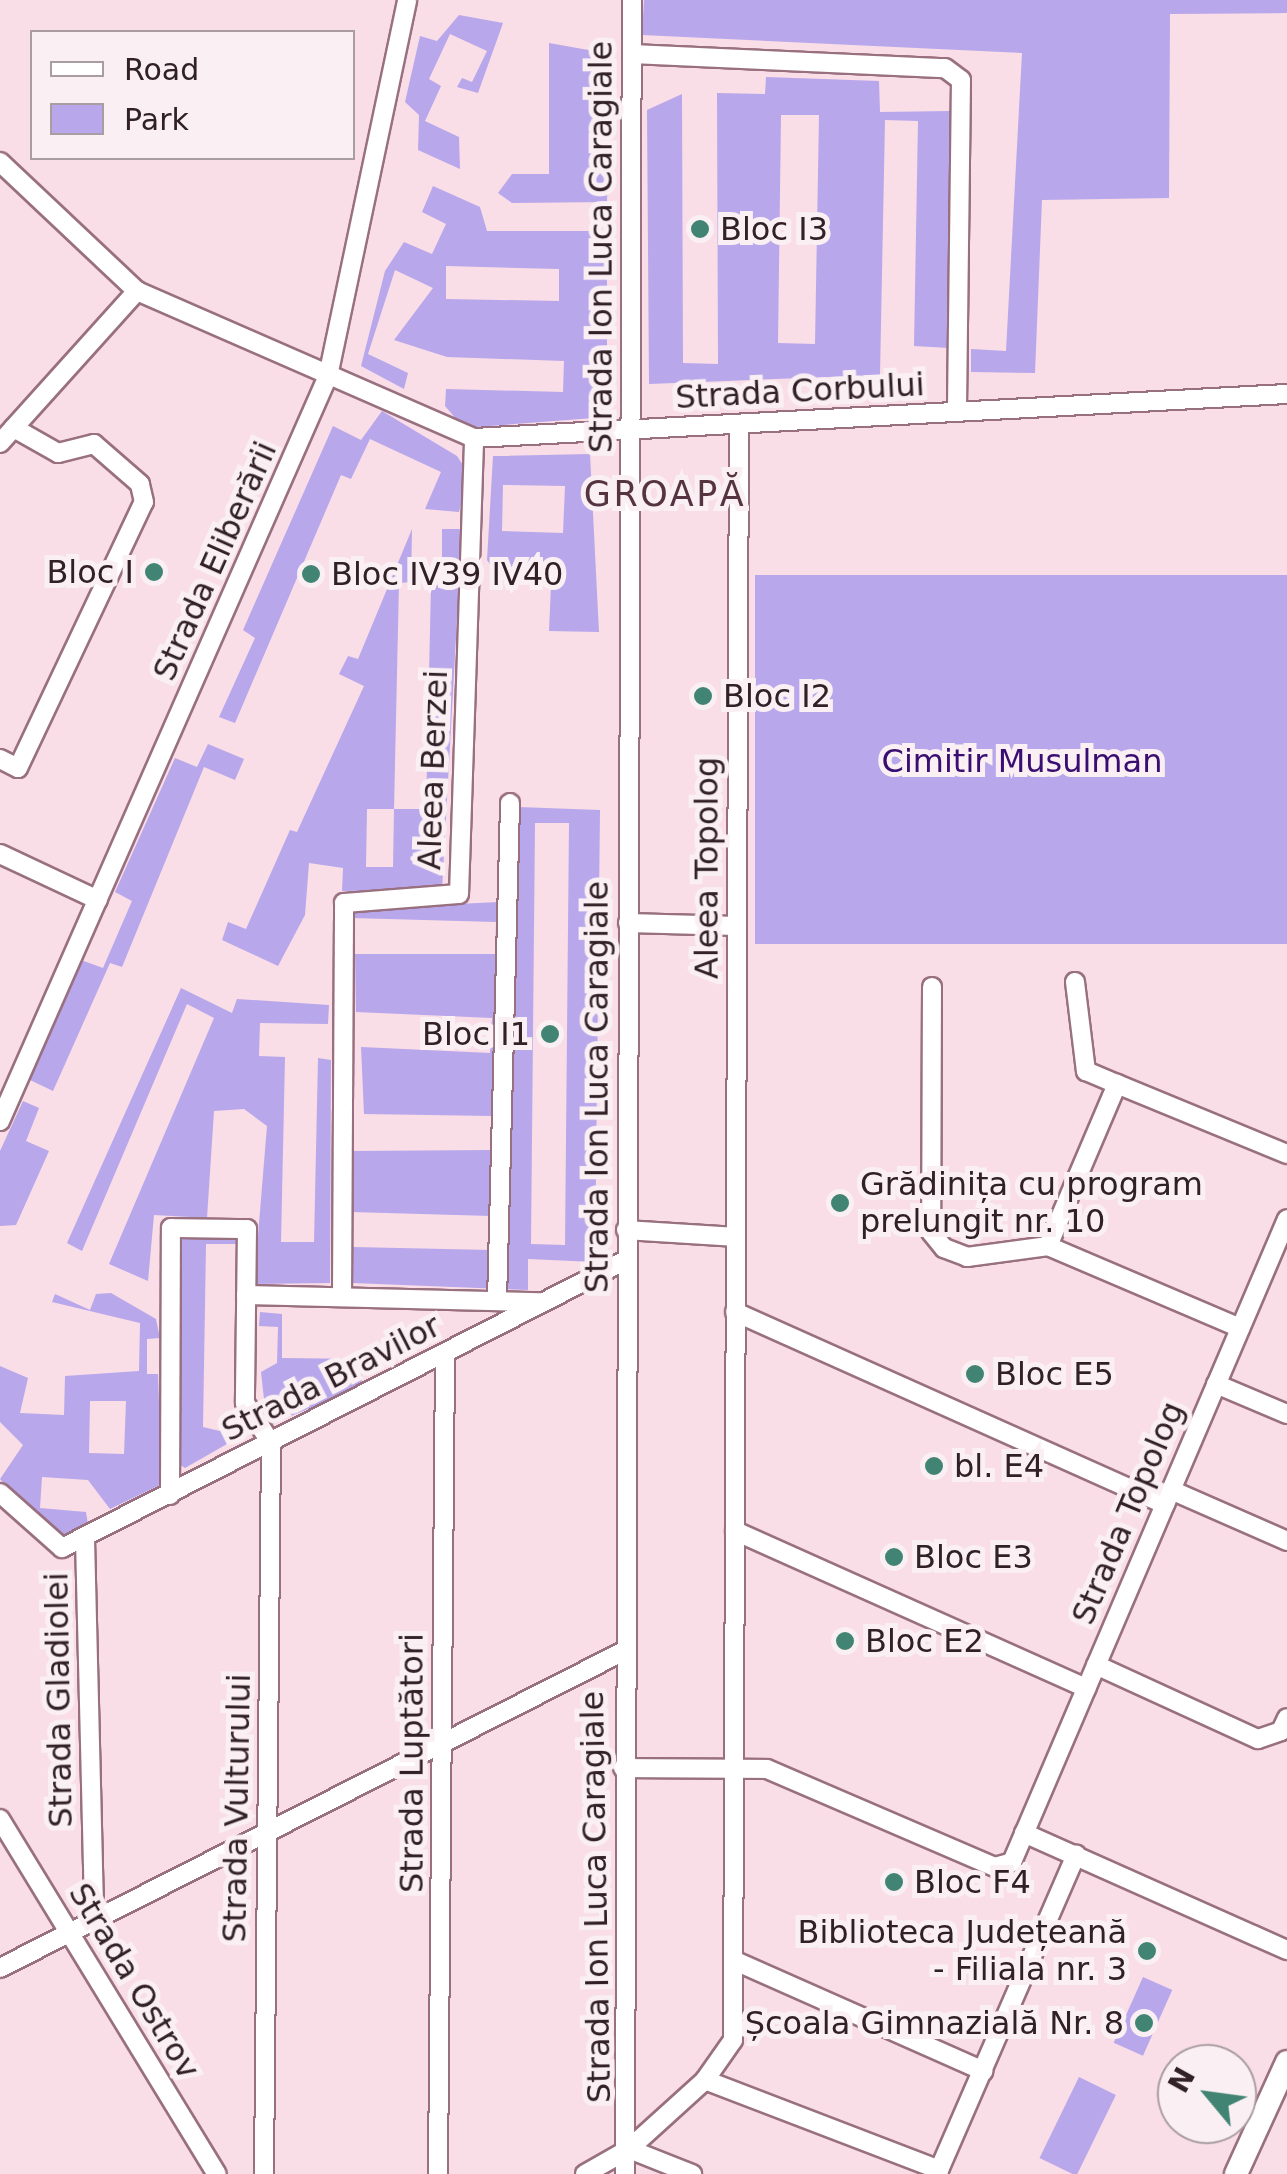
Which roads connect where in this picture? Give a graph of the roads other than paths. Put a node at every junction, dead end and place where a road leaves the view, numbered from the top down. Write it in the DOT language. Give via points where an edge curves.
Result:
graph roads {
  1 [pos="407,0"];
  2 [pos="632,0"];
  3 [pos="632,54"];
  4 [pos="0,162"];
  5 [pos="137,291"];
  6 [pos="328,376"];
  7 [pos="1287,394"];
  8 [pos="958,412"];
  9 [pos="738,424"];
  10 [pos="14,428"];
  11 [pos="630,430"];
  12 [pos="474,438"];
  13 [pos="0,444"];
  14 [pos="0,759"];
  15 [pos="510,803"];
  16 [pos="0,854"];
  17 [pos="98,900"];
  18 [pos="628,923"];
  19 [pos="736,926"];
  20 [pos="1075,982"];
  21 [pos="932,987"];
  22 [pos="1117,1084"];
  23 [pos="0,1121"];
  24 [pos="1287,1154"];
  25 [pos="1287,1219"];
  26 [pos="626,1230"];
  27 [pos="736,1237"];
  28 [pos="1048,1246"];
  29 [pos="626,1260"];
  30 [pos="246,1295"];
  31 [pos="342,1298"];
  32 [pos="498,1301"];
  33 [pos="544,1302"];
  34 [pos="735,1312"];
  35 [pos="1240,1328"];
  36 [pos="445,1354"];
  37 [pos="1216,1384"];
  38 [pos="1287,1414"];
  39 [pos="270,1443"];
  40 [pos="0,1493"];
  41 [pos="170,1495"];
  42 [pos="1168,1497"];
  43 [pos="734,1531"];
  44 [pos="84,1539"];
  45 [pos="1287,1540"];
  46 [pos="624,1651"];
  47 [pos="1096,1666"];
  48 [pos="1086,1688"];
  49 [pos="1287,1718"];
  50 [pos="442,1746"];
  51 [pos="624,1768"];
  52 [pos="734,1770"];
  53 [pos="0,1819"];
  54 [pos="267,1832"];
  55 [pos="1024,1833"];
  56 [pos="1076,1855"];
  57 [pos="94,1920"];
  58 [pos="70,1933"];
  59 [pos="1287,1950"];
  60 [pos="733,1960"];
  61 [pos="0,1968"];
  62 [pos="1287,2062"];
  63 [pos="982,2071"];
  64 [pos="705,2080"];
  65 [pos="629,2149"];
  66 [pos="1240,2168"];
  67 [pos="217,2174"];
  68 [pos="264,2174"];
  69 [pos="438,2174"];
  70 [pos="585,2174"];
  71 [pos="625,2174"];
  72 [pos="692,2174"];
  1 -- 6 [label="street, Strada Eliberării"];
  2 -- 3 [label="street, Strada Ion Luca Caragiale"];
  3 -- 8 [label="street" via="945,68 960,80"];
  3 -- 11 [label="street, Strada Ion Luca Caragiale"];
  4 -- 5 [label="street, Strada Corbului"];
  5 -- 6 [label="street, Strada Corbului"];
  5 -- 10 [label="street"];
  6 -- 12 [label="street, Strada Corbului"];
  6 -- 17 [label="street, Strada Eliberării"];
  7 -- 8 [label="street, Strada Corbului"];
  8 -- 9 [label="street, Strada Corbului"];
  9 -- 11 [label="street, Strada Corbului"];
  9 -- 19 [label="street, Aleea Topolog"];
  10 -- 13 [label="street"];
  10 -- 14 [label="street" via="58,453 94,444 140,484 144,502 18,768"];
  11 -- 12 [label="street, Strada Corbului"];
  11 -- 18 [label="street, Strada Ion Luca Caragiale"];
  12 -- 31 [label="street, Aleea Berzei" via="459,894 344,903"];
  15 -- 32 [label="street"];
  16 -- 17 [label="street"];
  17 -- 23 [label="street, Strada Eliberării"];
  18 -- 19 [label="street"];
  18 -- 26 [label="street, Strada Ion Luca Caragiale"];
  19 -- 27 [label="street, Aleea Topolog"];
  20 -- 22 [label="street" via="1086,1071"];
  21 -- 28 [label="street" via="931,1232 967,1258"];
  22 -- 24 [label="street"];
  22 -- 28 [label="street"];
  25 -- 35 [label="street, Strada Topolog"];
  26 -- 27 [label="street"];
  26 -- 29 [label="street, Strada Ion Luca Caragiale"];
  27 -- 34 [label="street, Aleea Topolog"];
  28 -- 35 [label="street"];
  29 -- 33 [label="street, Strada Bravilor"];
  29 -- 46 [label="street, Strada Ion Luca Caragiale"];
  30 -- 31 [label="street"];
  30 -- 39 [label="street" via="245,1403"];
  30 -- 41 [label="street" via="247,1229 170,1228"];
  31 -- 32 [label="street"];
  32 -- 33 [label="street"];
  33 -- 36 [label="street, Strada Bravilor"];
  34 -- 42 [label="street"];
  34 -- 43 [label="street, Aleea Topolog"];
  35 -- 37 [label="street, Strada Topolog"];
  36 -- 39 [label="street, Strada Bravilor"];
  36 -- 50 [label="street, Strada Luptători"];
  37 -- 38 [label="street, Strada Topolog"];
  37 -- 42 [label="street, Strada Topolog"];
  39 -- 41 [label="street, Strada Bravilor"];
  39 -- 54 [label="street, Strada Vulturului"];
  40 -- 44 [label="street, Strada Bravilor" via="62,1548"];
  41 -- 44 [label="street, Strada Bravilor"];
  42 -- 45 [label="street"];
  42 -- 47 [label="street, Strada Topolog"];
  43 -- 48 [label="street"];
  43 -- 52 [label="street, Aleea Topolog"];
  44 -- 57 [label="street, Strada Gladiolei"];
  46 -- 50 [label="street"];
  46 -- 51 [label="street, Strada Ion Luca Caragiale"];
  47 -- 48 [label="street, Strada Topolog"];
  47 -- 49 [label="street, Strada Topolog" via="1258,1739 1281,1731"];
  48 -- 55 [label="street, Strada Topolog"];
  50 -- 54 [label="street"];
  50 -- 69 [label="street, Strada Luptători"];
  51 -- 52 [label="street"];
  51 -- 65 [label="street, Strada Ion Luca Caragiale"];
  52 -- 55 [label="street, Strada Topolog" via="767,1769 995,1868 1012,1862"];
  52 -- 60 [label="street, Aleea Topolog"];
  53 -- 58 [label="street, Strada Ostrov"];
  54 -- 57 [label="street"];
  54 -- 68 [label="street, Strada Vulturului"];
  55 -- 56 [label="street"];
  56 -- 59 [label="street"];
  56 -- 63 [label="street"];
  57 -- 58 [label="street"];
  58 -- 61 [label="street"];
  58 -- 67 [label="street, Strada Ostrov"];
  60 -- 63 [label="street"];
  60 -- 64 [label="street, Aleea Topolog" via="733,2040"];
  62 -- 66 [label="main road"];
  63 -- 64 [label="street" via="946,2160 924,2171"];
  64 -- 65 [label="street, Aleea Topolog"];
  65 -- 70 [label="street, Aleea Topolog"];
  65 -- 71 [label="street, Strada Ion Luca Caragiale"];
  65 -- 72 [label="street"];
}
